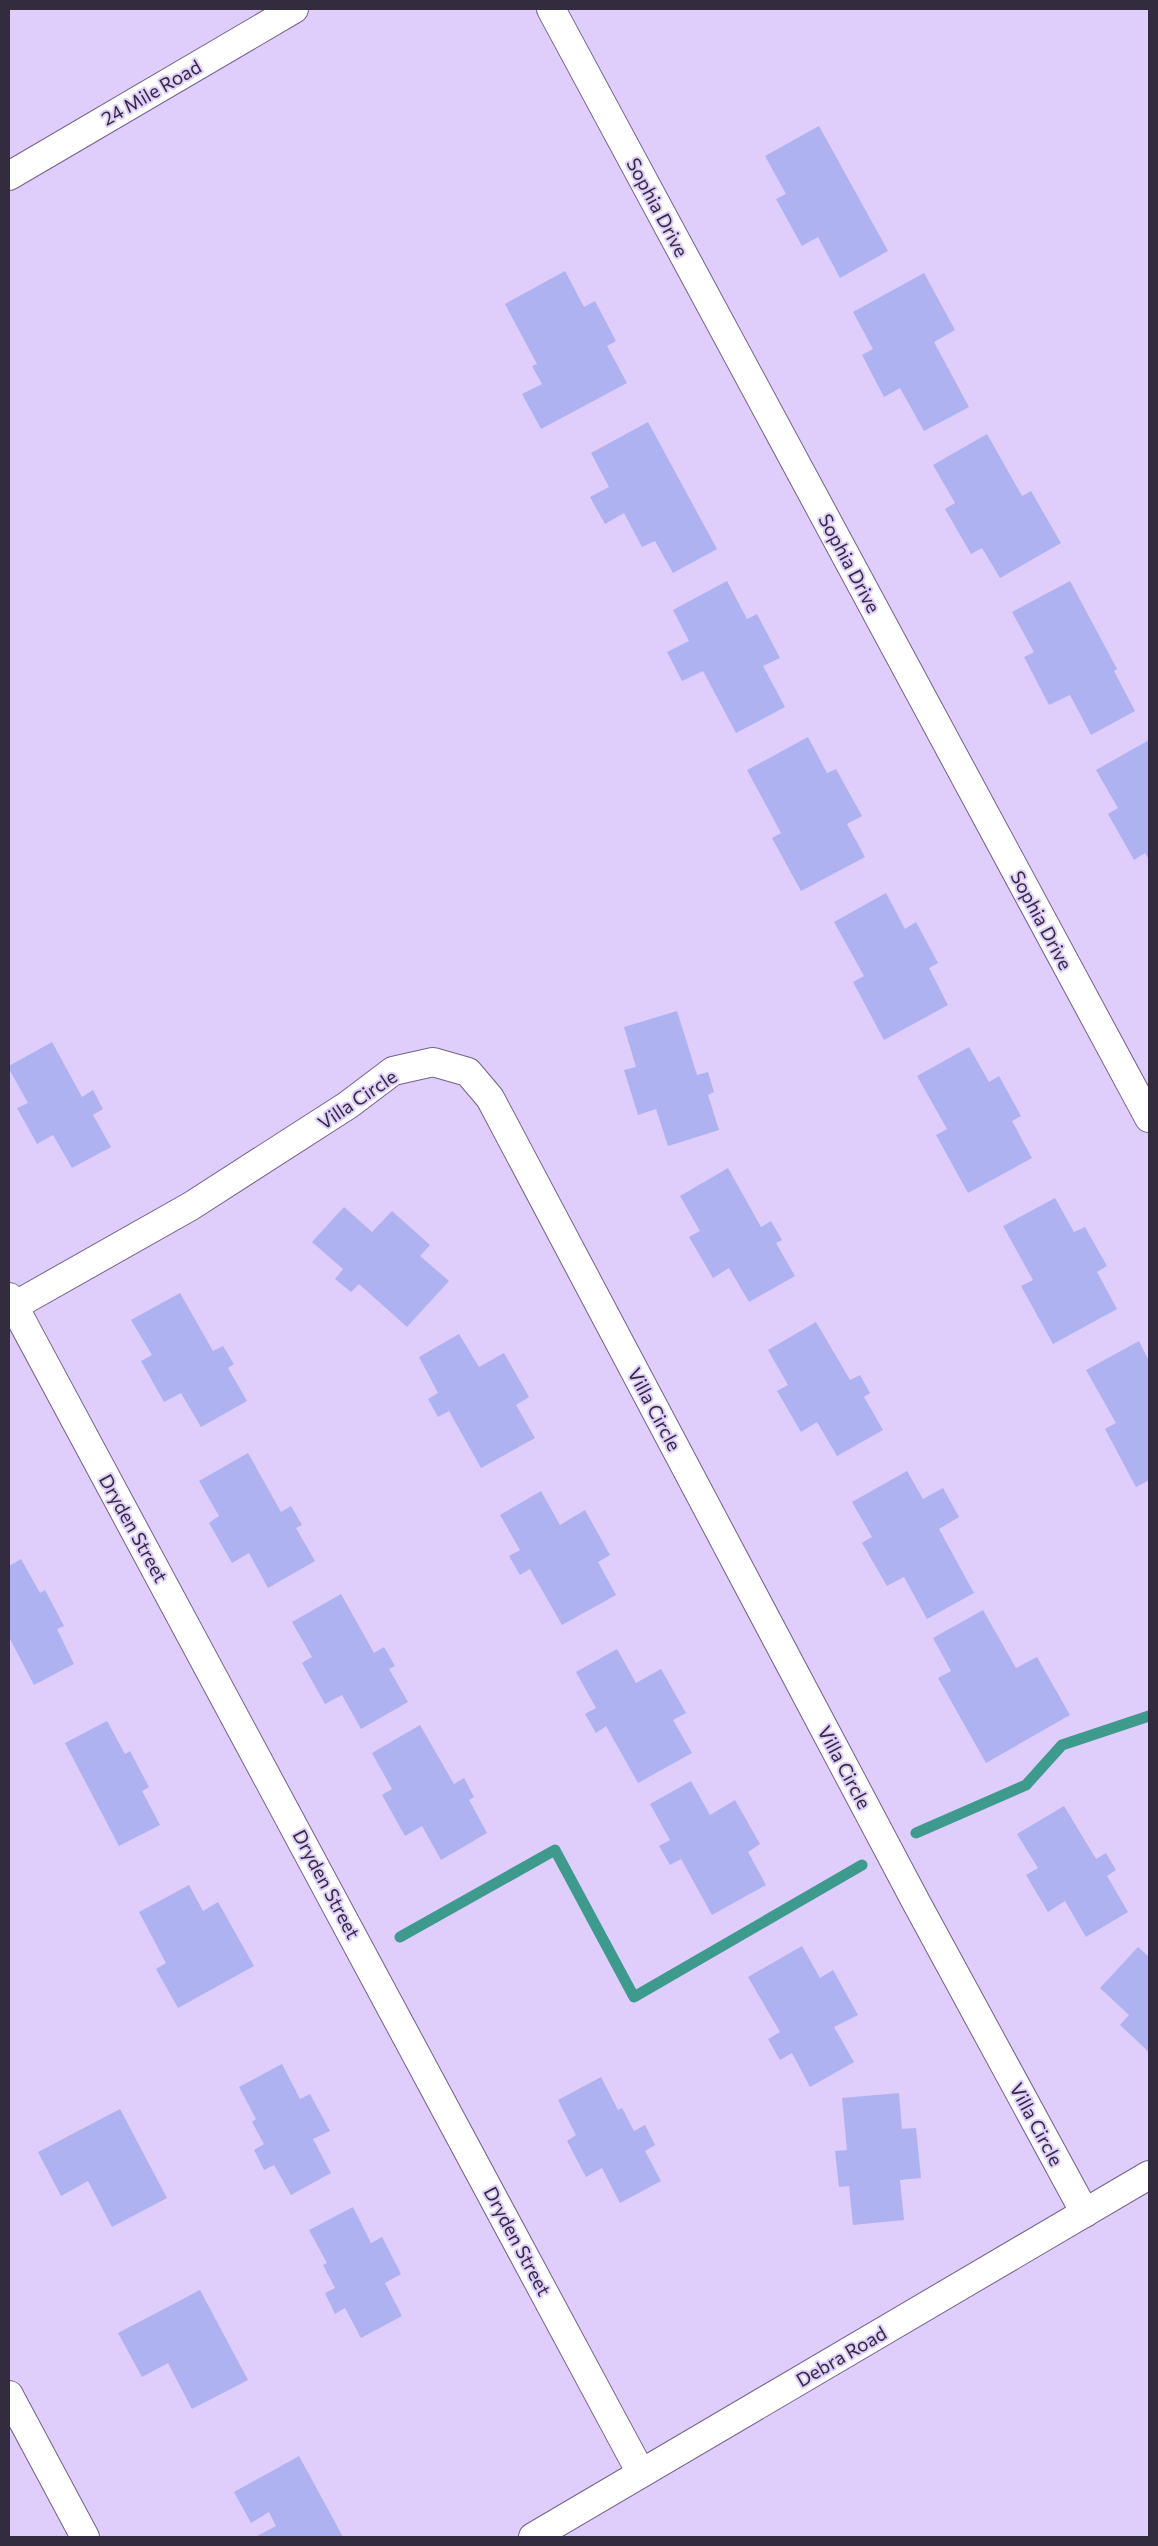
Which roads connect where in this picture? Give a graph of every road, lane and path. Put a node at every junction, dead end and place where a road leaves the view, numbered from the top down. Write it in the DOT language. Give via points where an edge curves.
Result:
graph roads {
  1 [pos="294,9"];
  2 [pos="551,9"];
  3 [pos="9,176"];
  4 [pos="1149,1118"];
  5 [pos="11,1302"];
  6 [pos="1149,2175"];
  7 [pos="1085,2213"];
  8 [pos="9,2395"];
  9 [pos="641,2473"];
  10 [pos="85,2537"];
  11 [pos="533,2537"];
  1 -- 3 [label="street, 24 Mile Road"];
  2 -- 4 [label="street, Sophia Drive"];
  5 -- 7 [label="street, Villa Circle" via="191,1206 341,1110 393,1071 433,1062 468,1072 490,1098 916,1902"];
  5 -- 9 [label="street, Dryden Street"];
  6 -- 7 [label="street, Debra Road"];
  7 -- 9 [label="street, Debra Road"];
  8 -- 10 [label="street"];
  9 -- 11 [label="street, Debra Road"];
}
